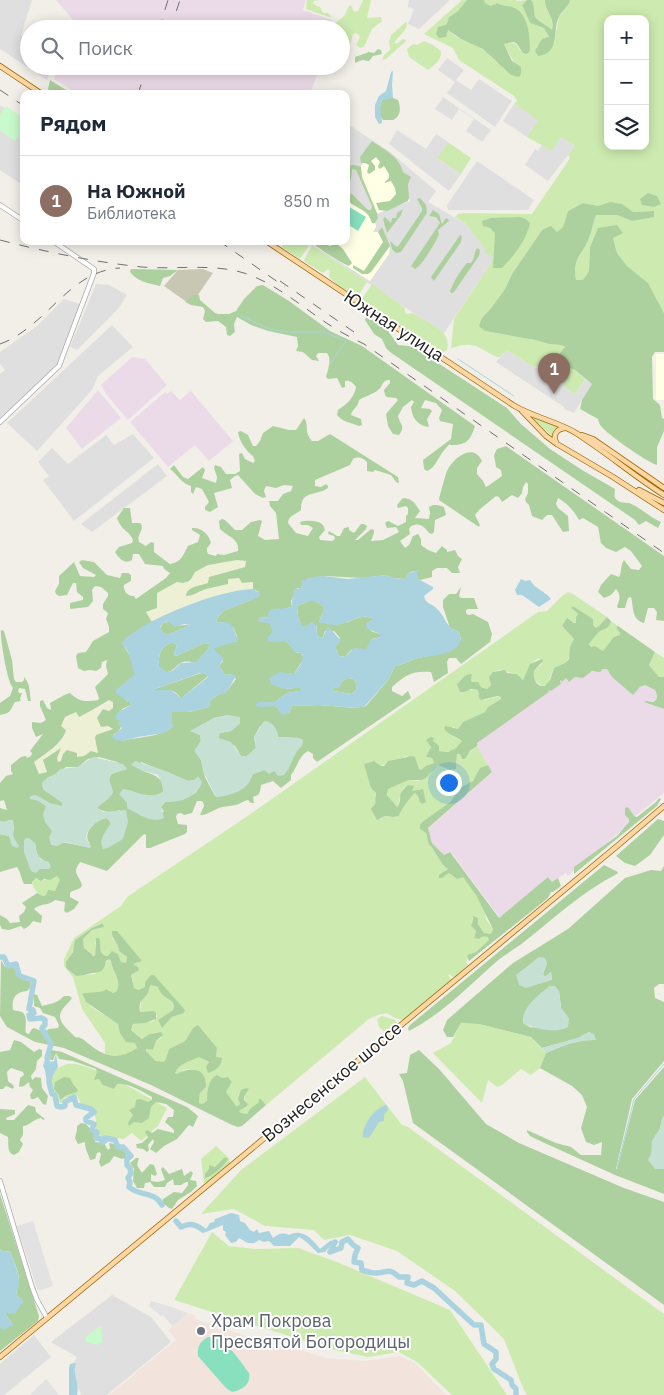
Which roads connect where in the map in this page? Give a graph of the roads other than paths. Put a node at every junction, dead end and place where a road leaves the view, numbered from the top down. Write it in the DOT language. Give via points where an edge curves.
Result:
graph roads {
  1 [pos="0,66"];
  2 [pos="36,90"];
  3 [pos="0,205"];
  4 [pos="20,218"];
  5 [pos="59,245"];
  6 [pos="272,245"];
  7 [pos="521,410"];
  8 [pos="0,422"];
  9 [pos="568,429"];
  10 [pos="576,433"];
  11 [pos="557,444"];
  12 [pos="613,477"];
  13 [pos="664,488"];
  14 [pos="664,496"];
  15 [pos="664,503"];
  16 [pos="664,510"];
  17 [pos="664,806"];
  18 [pos="0,1181"];
  19 [pos="47,1318"];
  20 [pos="0,1357"];
  1 -- 2 [label="main road"];
  3 -- 4 [label="street"];
  5 -- 8 [label="street" via="94,269 92,282 59,366"];
  6 -- 7 [label="main road, Южная улица"];
  7 -- 9 [label="main road"];
  7 -- 11 [label="main road"];
  9 -- 10 [label="main road"];
  9 -- 11 [label="main road" via="556,432"];
  10 -- 13 [label="main road" via="593,439"];
  10 -- 14 [label="main road"];
  11 -- 12 [label="main road"];
  12 -- 15 [label="main road"];
  12 -- 16 [label="main road"];
  17 -- 19 [label="main road, Вознесенское шоссе"];
  18 -- 19 [label="street" via="32,1288"];
  19 -- 20 [label="main road, Вознесенское шоссе"];
}
